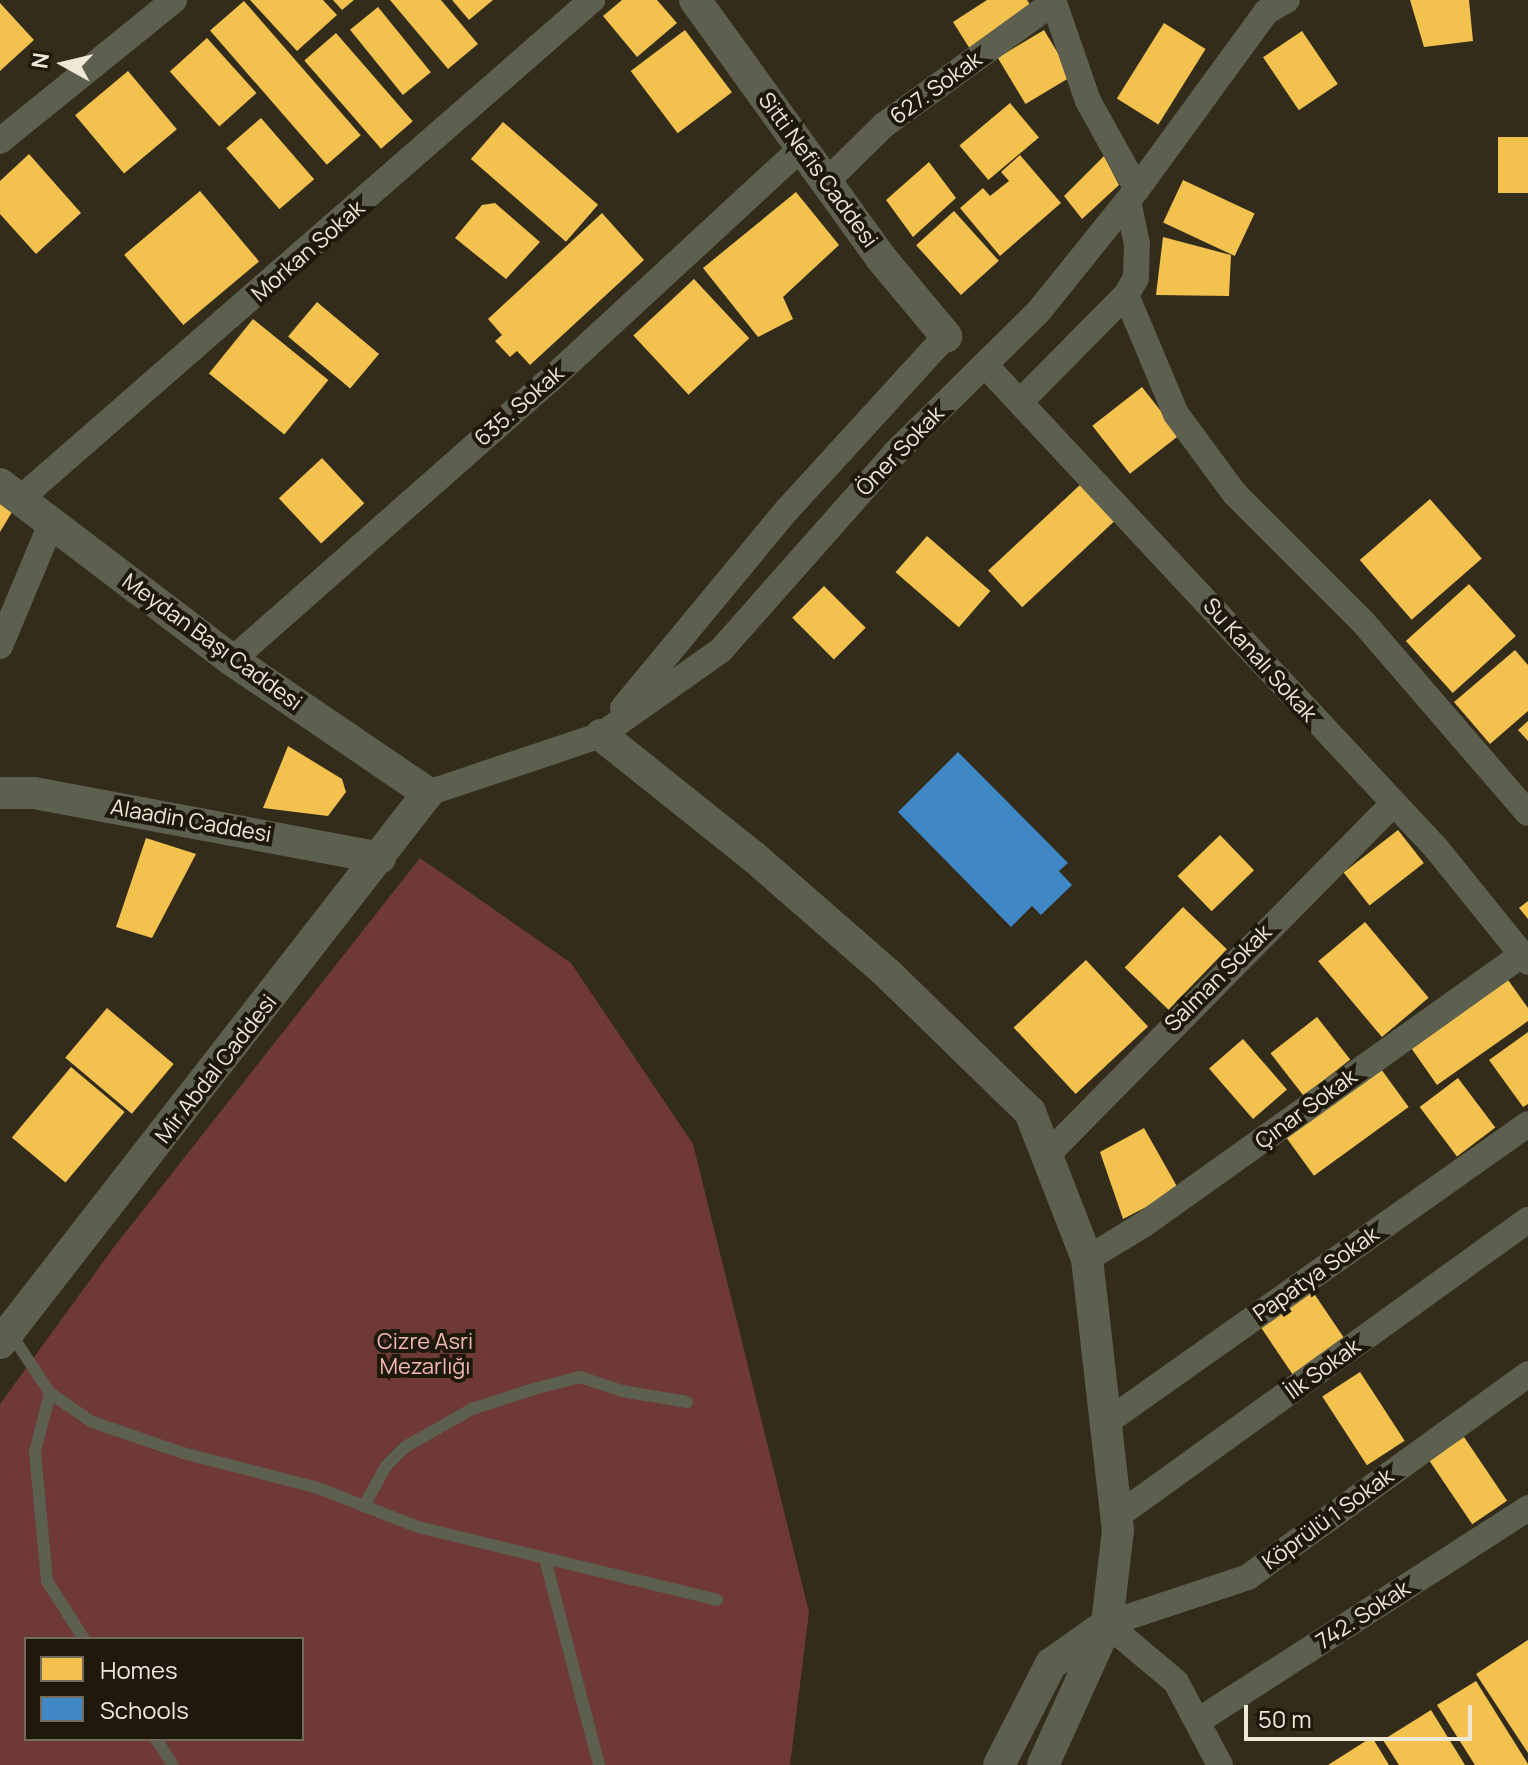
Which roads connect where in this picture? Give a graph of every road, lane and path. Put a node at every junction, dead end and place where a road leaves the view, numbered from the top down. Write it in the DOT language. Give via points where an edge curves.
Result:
graph roads {
  1 [pos="174,0"];
  2 [pos="592,0"];
  3 [pos="695,0"];
  4 [pos="1287,0"];
  5 [pos="1054,1"];
  6 [pos="0,141"];
  7 [pos="801,148"];
  8 [pos="826,182"];
  9 [pos="1133,195"];
  10 [pos="1126,295"];
  11 [pos="946,336"];
  12 [pos="985,365"];
  13 [pos="1020,402"];
  14 [pos="10,491"];
  15 [pos="51,524"];
  16 [pos="0,646"];
  17 [pos="232,660"];
  18 [pos="601,735"];
  19 [pos="0,793"];
  20 [pos="428,793"];
  21 [pos="1393,804"];
  22 [pos="1528,813"];
  23 [pos="380,858"];
  24 [pos="1525,958"];
  25 [pos="1528,1124"];
  26 [pos="1047,1155"];
  27 [pos="1528,1220"];
  28 [pos="1087,1259"];
  29 [pos="3,1332"];
  30 [pos="1528,1374"];
  31 [pos="50,1393"];
  32 [pos="687,1402"];
  33 [pos="1104,1424"];
  34 [pos="364,1506"];
  35 [pos="1528,1508"];
  36 [pos="1116,1517"];
  37 [pos="545,1559"];
  38 [pos="717,1600"];
  39 [pos="1107,1624"];
  40 [pos="83,1637"];
  41 [pos="1198,1721"];
  42 [pos="157,1741"];
  43 [pos="173,1765"];
  44 [pos="599,1765"];
  45 [pos="999,1765"];
  46 [pos="1043,1765"];
  47 [pos="1220,1765"];
  1 -- 6 [label="street"];
  2 -- 14 [label="street, Morkan Sokak"];
  3 -- 7 [label="street, Sitti Nefis Caddesi"];
  4 -- 9 [label="street, Öner Sokak" via="1266,12 1242,42"];
  5 -- 8 [label="street, 627. Sokak" via="884,125"];
  5 -- 9 [label="street" via="1088,101"];
  7 -- 8 [label="street, Sitti Nefis Caddesi"];
  7 -- 17 [label="street, 635. Sokak" via="550,380"];
  8 -- 11 [label="street, Sitti Nefis Caddesi"];
  9 -- 10 [label="street" via="1136,278"];
  9 -- 12 [label="street, Öner Sokak" via="1039,311"];
  10 -- 13 [label="street"];
  10 -- 22 [label="street" via="1176,414 1235,494 1363,622"];
  11 -- 18 [label="street" via="787,510"];
  12 -- 13 [label="street, Su Kanalı Sokak"];
  12 -- 18 [label="street, Öner Sokak" via="895,453 721,650"];
  13 -- 21 [label="street, Su Kanalı Sokak"];
  14 -- 15 [label="street, Meydan Başı Caddesi"];
  15 -- 16 [label="street"];
  15 -- 17 [label="street, Meydan Başı Caddesi"];
  17 -- 20 [label="street, Meydan Başı Caddesi"];
  18 -- 20 [label="street, Öner Sokak"];
  18 -- 26 [label="street" via="754,857 888,974 1030,1112"];
  19 -- 23 [label="street, Alaadin Caddesi" via="49,795"];
  20 -- 23 [label="street, Mir Abdal Caddesi"];
  21 -- 24 [label="street, Su Kanalı Sokak" via="1436,848"];
  21 -- 26 [label="street, Salman Sokak"];
  23 -- 29 [label="street, Mir Abdal Caddesi"];
  24 -- 28 [label="street, Çınar Sokak"];
  25 -- 33 [label="street, Papatya Sokak"];
  26 -- 28 [label="street"];
  27 -- 36 [label="street, İlk Sokak"];
  28 -- 33 [label="street"];
  29 -- 31 [label="lane"];
  30 -- 39 [label="street, Köprülü 1 Sokak" via="1248,1577"];
  31 -- 34 [label="lane" via="92,1422"];
  31 -- 40 [label="lane" via="35,1452 47,1581"];
  32 -- 34 [label="lane" via="622,1391 580,1377 521,1393 472,1409 405,1447 386,1466"];
  33 -- 36 [label="street"];
  34 -- 37 [label="lane" via="418,1527"];
  35 -- 41 [label="street, 742. Sokak"];
  36 -- 39 [label="street"];
  37 -- 38 [label="lane"];
  37 -- 44 [label="lane"];
  39 -- 41 [label="street" via="1176,1682"];
  39 -- 45 [label="street" via="1051,1664"];
  39 -- 46 [label="street"];
  41 -- 47 [label="street"];
  42 -- 43 [label="lane"];
}
